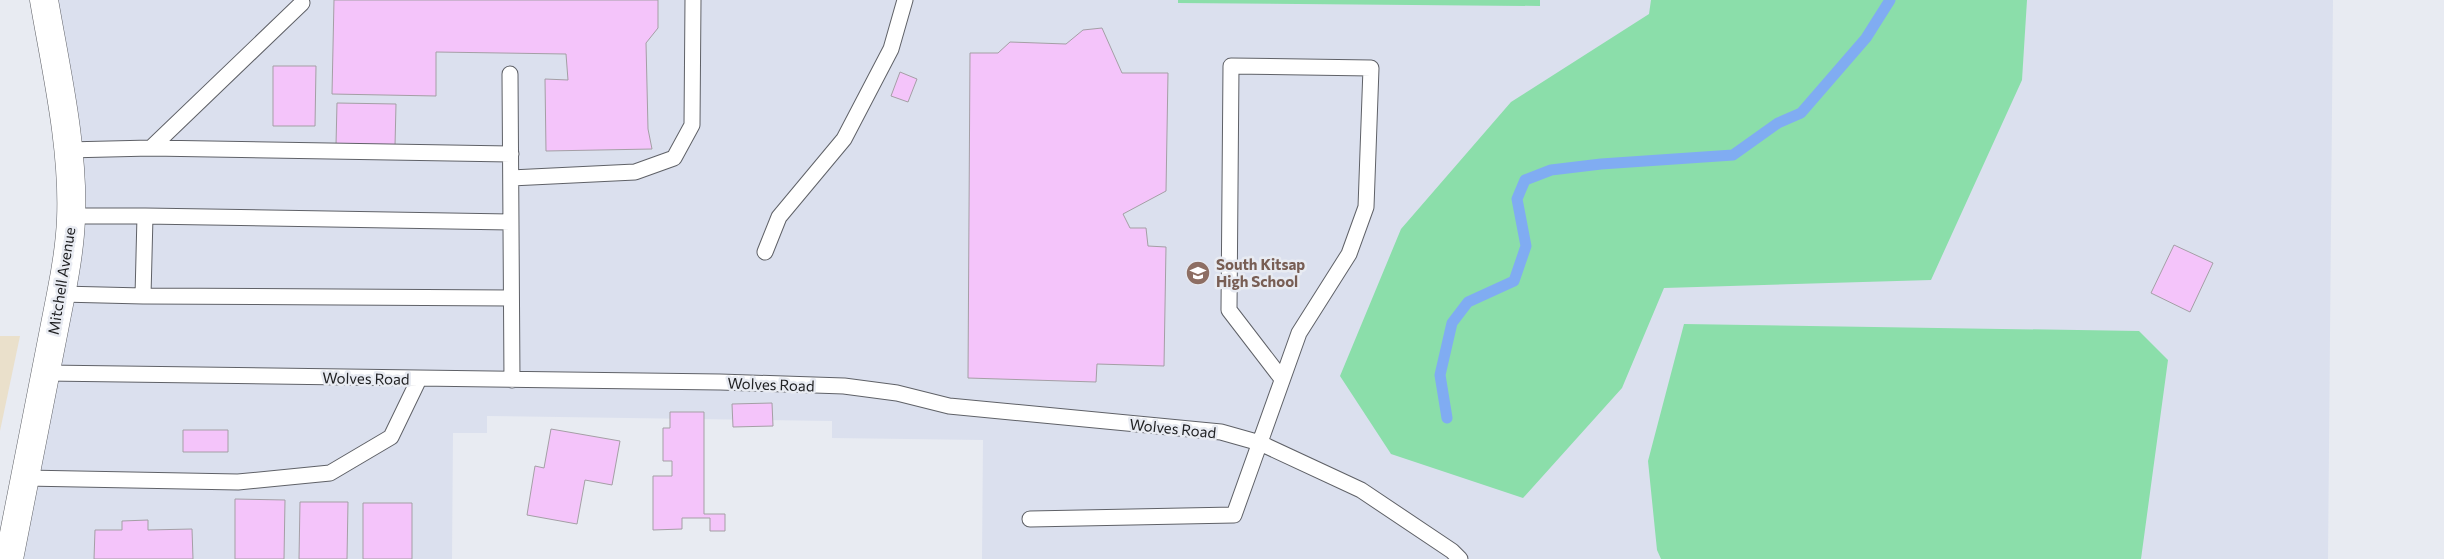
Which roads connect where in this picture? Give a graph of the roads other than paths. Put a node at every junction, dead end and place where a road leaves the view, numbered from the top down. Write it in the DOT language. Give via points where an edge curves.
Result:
graph roads {
  1 [pos="44,0"];
  2 [pos="694,0"];
  3 [pos="905,0"];
  4 [pos="302,3"];
  5 [pos="510,74"];
  6 [pos="150,148"];
  7 [pos="67,150"];
  8 [pos="510,154"];
  9 [pos="511,178"];
  10 [pos="71,216"];
  11 [pos="145,216"];
  12 [pos="511,222"];
  13 [pos="765,252"];
  14 [pos="62,294"];
  15 [pos="143,296"];
  16 [pos="511,298"];
  17 [pos="46,373"];
  18 [pos="419,379"];
  19 [pos="1282,379"];
  20 [pos="512,380"];
  21 [pos="1260,443"];
  22 [pos="25,478"];
  23 [pos="1030,519"];
  24 [pos="9,559"];
  25 [pos="1460,559"];
  1 -- 7 [label="street, Mitchell Avenue" via="66,124"];
  2 -- 9 [label="lane" via="692,125 674,158 635,172"];
  3 -- 13 [label="lane" via="891,49 844,138 779,217"];
  4 -- 6 [label="lane"];
  5 -- 8 [label="lane"];
  6 -- 7 [label="lane"];
  6 -- 8 [label="lane"];
  7 -- 10 [label="street, Mitchell Avenue"];
  8 -- 9 [label="lane"];
  9 -- 12 [label="lane"];
  10 -- 11 [label="lane"];
  10 -- 14 [label="street, Mitchell Avenue"];
  11 -- 12 [label="lane"];
  11 -- 15 [label="lane"];
  12 -- 16 [label="lane"];
  14 -- 15 [label="lane"];
  14 -- 17 [label="street, Mitchell Avenue"];
  15 -- 16 [label="lane"];
  16 -- 20 [label="lane"];
  17 -- 18 [label="lane, Wolves Road"];
  17 -- 22 [label="street, Mitchell Avenue"];
  18 -- 20 [label="lane, Wolves Road"];
  18 -- 22 [label="lane" via="391,437 330,473 238,482"];
  19 -- 19 [label="lane" via="1229,310 1231,66 1371,68 1366,207 1349,254 1298,333"];
  19 -- 21 [label="lane"];
  20 -- 21 [label="lane, Wolves Road" via="844,386 898,393 949,406 1222,432"];
  21 -- 23 [label="lane" via="1234,515"];
  21 -- 25 [label="lane, Wolves Road" via="1361,490"];
  22 -- 24 [label="street, Mitchell Avenue"];
}
